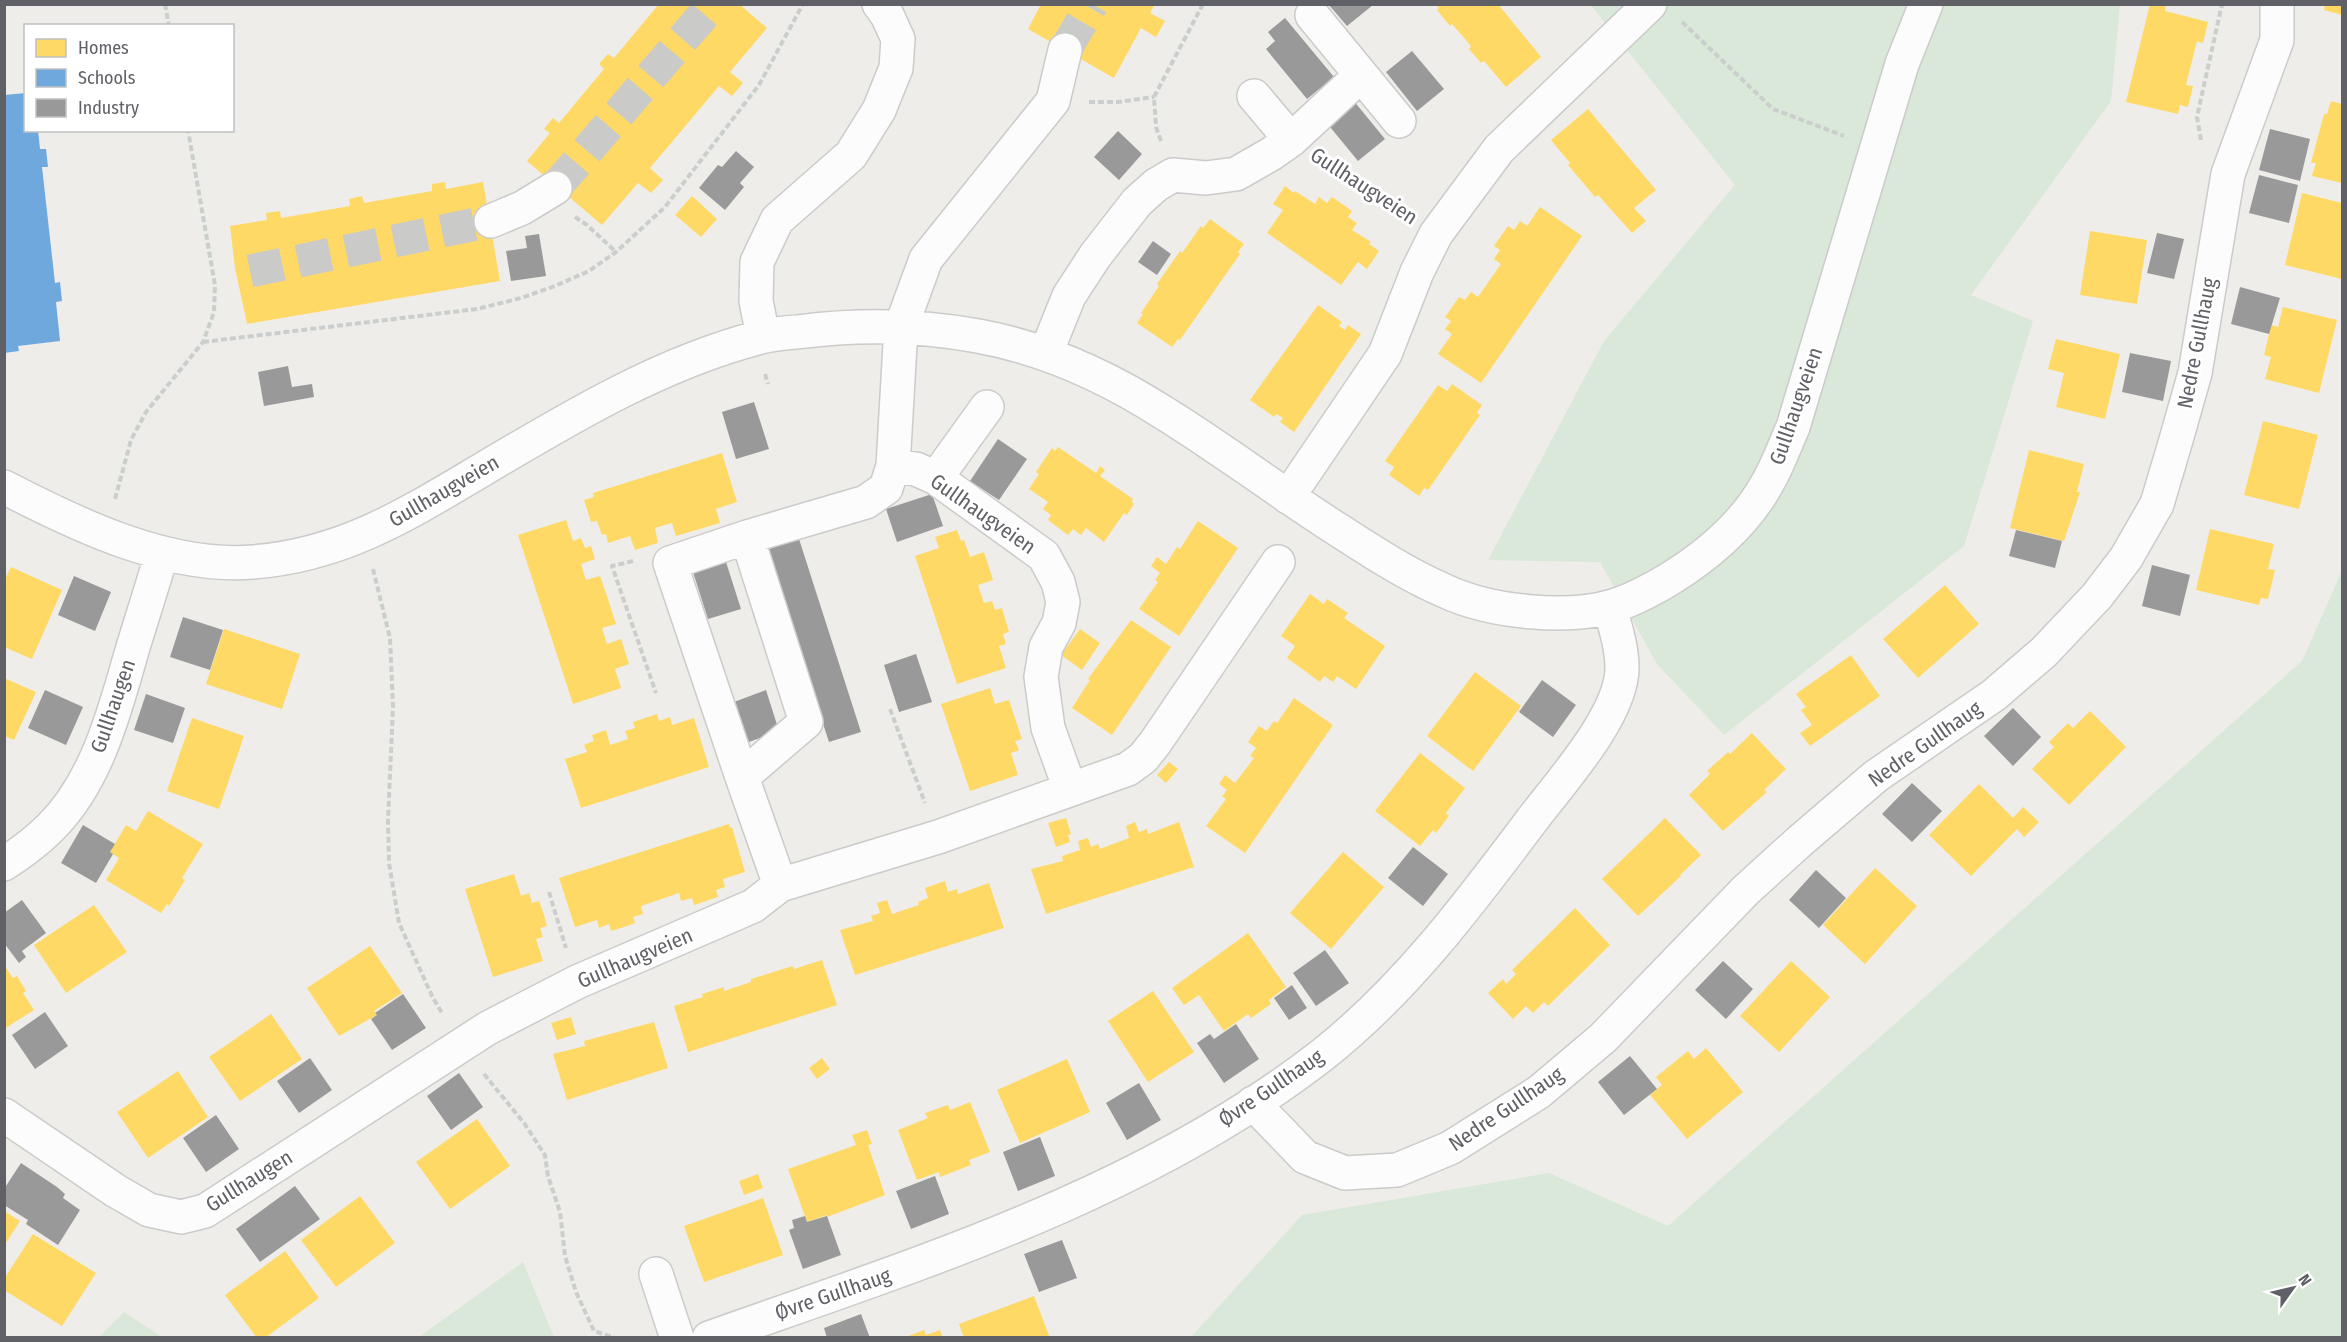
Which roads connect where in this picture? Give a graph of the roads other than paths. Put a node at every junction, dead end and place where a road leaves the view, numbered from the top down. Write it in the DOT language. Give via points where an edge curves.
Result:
graph roads {
  1 [pos="879,4"];
  2 [pos="1650,4"];
  3 [pos="1926,4"];
  4 [pos="2277,4"];
  5 [pos="1312,15"];
  6 [pos="1065,50"];
  7 [pos="1360,76"];
  8 [pos="1254,96"];
  9 [pos="1399,121"];
  10 [pos="1291,140"];
  11 [pos="555,188"];
  12 [pos="491,221"];
  13 [pos="901,327"];
  14 [pos="763,336"];
  15 [pos="1046,353"];
  16 [pos="987,407"];
  17 [pos="893,466"];
  18 [pos="936,478"];
  19 [pos="4,487"];
  20 [pos="1288,497"];
  21 [pos="747,537"];
  22 [pos="162,553"];
  23 [pos="1278,562"];
  24 [pos="1609,607"];
  25 [pos="742,777"];
  26 [pos="1070,789"];
  27 [pos="4,864"];
  28 [pos="780,885"];
  29 [pos="488,1028"];
  30 [pos="1253,1103"];
  31 [pos="4,1115"];
  32 [pos="656,1274"];
  33 [pos="677,1338"];
  34 [pos="709,1338"];
  1 -- 14 [label="street" via="898,39 896,68 879,110 851,155 777,220 757,262 756,301"];
  2 -- 20 [label="street, Gullhaugveien" via="1499,149 1436,234 1385,354"];
  3 -- 24 [label="street, Gullhaugveien" via="1902,64 1793,427 1768,482 1726,536 1690,566 1648,592"];
  4 -- 30 [label="street, Nedre Gullhaug" via="2277,40 2228,174 2195,373 2157,504 2126,558 2097,596 2044,652 1994,695 1876,776 1800,841 1746,890 1603,1038 1539,1092 1450,1148 1397,1170 1345,1173 1305,1157"];
  5 -- 7 [label="street"];
  6 -- 13 [label="street" via="1053,101 926,259"];
  7 -- 9 [label="street"];
  7 -- 10 [label="street, Gullhaugveien"];
  8 -- 10 [label="street"];
  10 -- 15 [label="street, Gullhaugveien" via="1236,174 1206,178 1173,175 1156,185 1137,202 1095,256 1069,296"];
  11 -- 12 [label="street"];
  13 -- 14 [label="street, Gullhaugveien" via="825,328"];
  13 -- 15 [label="street, Gullhaugveien" via="979,336"];
  13 -- 17 [label="street"];
  14 -- 22 [label="street, Gullhaugveien" via="700,357 592,405 362,536 304,555 249,563"];
  15 -- 20 [label="street, Gullhaugveien" via="1161,411"];
  16 -- 18 [label="street"];
  17 -- 18 [label="street, Gullhaugveien" via="916,469"];
  17 -- 21 [label="street" via="886,488 867,502"];
  18 -- 26 [label="street, Gullhaugveien" via="1044,556 1058,582 1063,602 1059,623 1046,647 1041,677 1048,728"];
  19 -- 22 [label="street, Gullhaugveien" via="108,535"];
  20 -- 24 [label="street, Gullhaugveien" via="1393,565 1450,594 1504,610 1560,613"];
  21 -- 25 [label="street" via="806,722"];
  21 -- 25 [label="street" via="670,563"];
  22 -- 27 [label="street, Gullhaugen" via="112,722 91,769 52,826"];
  23 -- 26 [label="street, Gullhaugveien" via="1143,758 1128,769"];
  24 -- 30 [label="street, Øvre Gullhaug" via="1620,640 1622,670 1618,696 1596,735 1493,872 1412,970 1322,1056"];
  25 -- 28 [label="street"];
  26 -- 28 [label="street, Gullhaugveien" via="938,837"];
  28 -- 29 [label="street, Gullhaugveien" via="753,906 577,982"];
  29 -- 31 [label="street, Gullhaugen" via="205,1211 182,1217 141,1206"];
  30 -- 34 [label="street, Øvre Gullhaug" via="1159,1160 1078,1200 895,1272"];
  32 -- 33 [label="street"];
}
